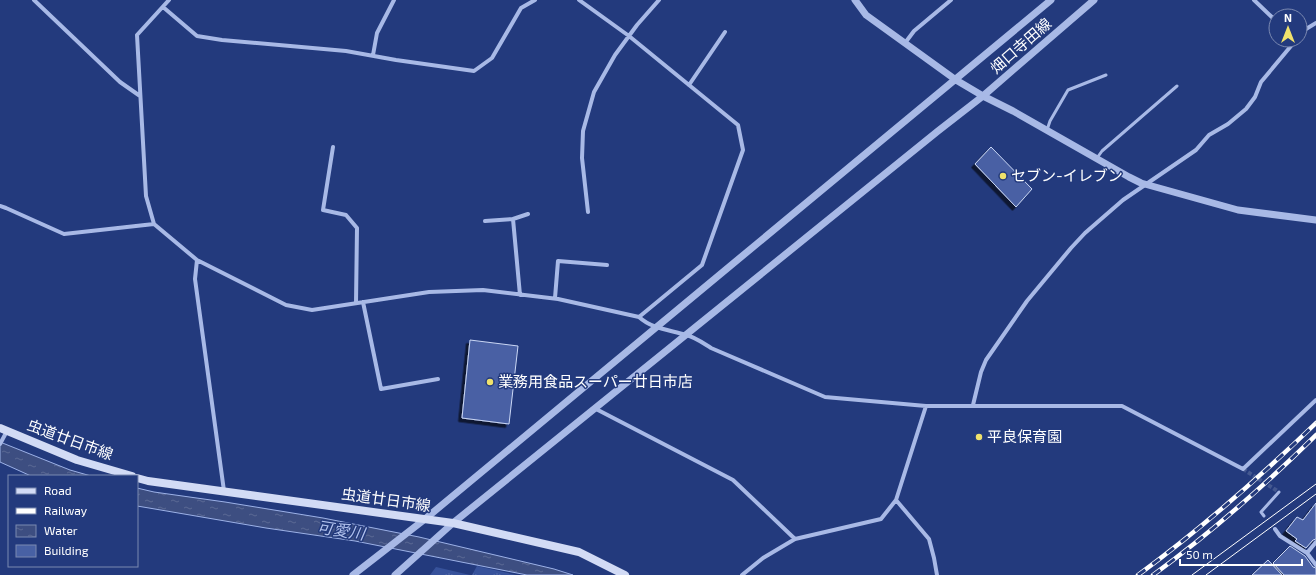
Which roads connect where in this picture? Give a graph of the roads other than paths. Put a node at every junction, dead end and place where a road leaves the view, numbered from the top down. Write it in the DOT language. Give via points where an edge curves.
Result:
graph roads {
  1 [pos="34,0"];
  2 [pos="169,0"];
  3 [pos="394,0"];
  4 [pos="535,0"];
  5 [pos="579,0"];
  6 [pos="659,0"];
  7 [pos="855,0"];
  8 [pos="952,0"];
  9 [pos="1052,0"];
  10 [pos="1094,0"];
  11 [pos="1254,0"];
  12 [pos="163,7"];
  13 [pos="1268,13"];
  14 [pos="724,32"];
  15 [pos="629,36"];
  16 [pos="905,43"];
  17 [pos="1289,48"];
  18 [pos="373,55"];
  19 [pos="1106,75"];
  20 [pos="956,80"];
  21 [pos="689,85"];
  22 [pos="1177,86"];
  23 [pos="140,96"];
  24 [pos="983,96"];
  25 [pos="1047,131"];
  26 [pos="333,147"];
  27 [pos="1096,159"];
  28 [pos="1146,184"];
  29 [pos="0,206"];
  30 [pos="588,212"];
  31 [pos="528,214"];
  32 [pos="513,219"];
  33 [pos="1316,220"];
  34 [pos="485,221"];
  35 [pos="154,224"];
  36 [pos="197,260"];
  37 [pos="607,265"];
  38 [pos="520,295"];
  39 [pos="555,298"];
  40 [pos="363,302"];
  41 [pos="356,303"];
  42 [pos="639,317"];
  43 [pos="656,327"];
  44 [pos="687,335"];
  45 [pos="438,379"];
  46 [pos="1316,400"];
  47 [pos="973,405"];
  48 [pos="926,406"];
  49 [pos="596,409"];
  50 [pos="4,429"];
  51 [pos="1,442"];
  52 [pos="129,475"];
  53 [pos="138,478"];
  54 [pos="224,492"];
  55 [pos="1279,492"];
  56 [pos="896,500"];
  57 [pos="1264,516"];
  58 [pos="425,519"];
  59 [pos="453,523"];
  60 [pos="1275,529"];
  61 [pos="795,539"];
  62 [pos="1316,542"];
  63 [pos="1307,553"];
  64 [pos="1316,565"];
  65 [pos="400,573"];
  66 [pos="352,575"];
  67 [pos="624,575"];
  68 [pos="742,575"];
  69 [pos="937,575"];
  1 -- 23 [label="street" via="120,82"];
  2 -- 12 [label="street"];
  3 -- 18 [label="street" via="377,33"];
  4 -- 18 [label="street" via="521,8 492,58 474,71"];
  5 -- 15 [label="street"];
  6 -- 15 [label="street"];
  7 -- 16 [label="street" via="866,15"];
  8 -- 16 [label="street" via="918,28"];
  9 -- 20 [label="street"];
  10 -- 24 [label="street, 畑口寺田線"];
  11 -- 13 [label="street"];
  12 -- 18 [label="street" via="197,36 346,50"];
  12 -- 23 [label="street" via="137,34"];
  14 -- 21 [label="street"];
  15 -- 21 [label="street"];
  15 -- 30 [label="street" via="594,92 583,131 582,158"];
  16 -- 20 [label="street"];
  17 -- 28 [label="street" via="1261,82 1255,97 1246,109 1209,135 1199,147"];
  19 -- 25 [label="lane" via="1068,90"];
  20 -- 24 [label="street"];
  20 -- 43 [label="street"];
  21 -- 42 [label="street" via="738,125 742,150 702,265"];
  22 -- 27 [label="lane"];
  23 -- 35 [label="street" via="146,196"];
  24 -- 25 [label="street"];
  24 -- 44 [label="street, 畑口寺田線"];
  25 -- 27 [label="street"];
  26 -- 41 [label="street" via="323,210 346,215 357,228"];
  27 -- 28 [label="street" via="1128,178"];
  28 -- 33 [label="street" via="1238,210"];
  28 -- 47 [label="street" via="1123,200 1078,240 1034,293 986,360"];
  29 -- 35 [label="street" via="64,234"];
  31 -- 32 [label="street"];
  32 -- 34 [label="street"];
  32 -- 38 [label="street"];
  35 -- 36 [label="street"];
  36 -- 41 [label="street" via="286,305 312,310"];
  36 -- 54 [label="street" via="195,280"];
  37 -- 39 [label="street" via="558,261"];
  38 -- 39 [label="street"];
  38 -- 40 [label="street" via="483,290 429,292"];
  39 -- 42 [label="street"];
  40 -- 41 [label="street"];
  40 -- 45 [label="street" via="381,389"];
  42 -- 43 [label="street"];
  43 -- 44 [label="street"];
  43 -- 58 [label="street"];
  44 -- 48 [label="street" via="711,348 825,397"];
  44 -- 49 [label="street, 畑口寺田線"];
  46 -- 47 [label="street" via="1243,468 1122,406"];
  47 -- 48 [label="street"];
  48 -- 56 [label="street"];
  49 -- 59 [label="street, 畑口寺田線"];
  49 -- 61 [label="street" via="733,480"];
  50 -- 51 [label="street"];
  50 -- 52 [label="main road, 虫道廿日市線" via="77,460"];
  53 -- 54 [label="main road, 虫道廿日市線"];
  54 -- 58 [label="main road, 虫道廿日市線"];
  55 -- 57 [label="lane" via="1261,512"];
  56 -- 61 [label="street" via="881,519"];
  56 -- 69 [label="street" via="929,539"];
  58 -- 59 [label="main road, 虫道廿日市線"];
  58 -- 66 [label="street"];
  59 -- 65 [label="street, 畑口寺田線"];
  59 -- 67 [label="main road, 虫道廿日市線" via="579,552"];
  60 -- 63 [label="street" via="1280,536"];
  61 -- 68 [label="street" via="763,558"];
  62 -- 63 [label="street"];
  63 -- 64 [label="street"];
}
